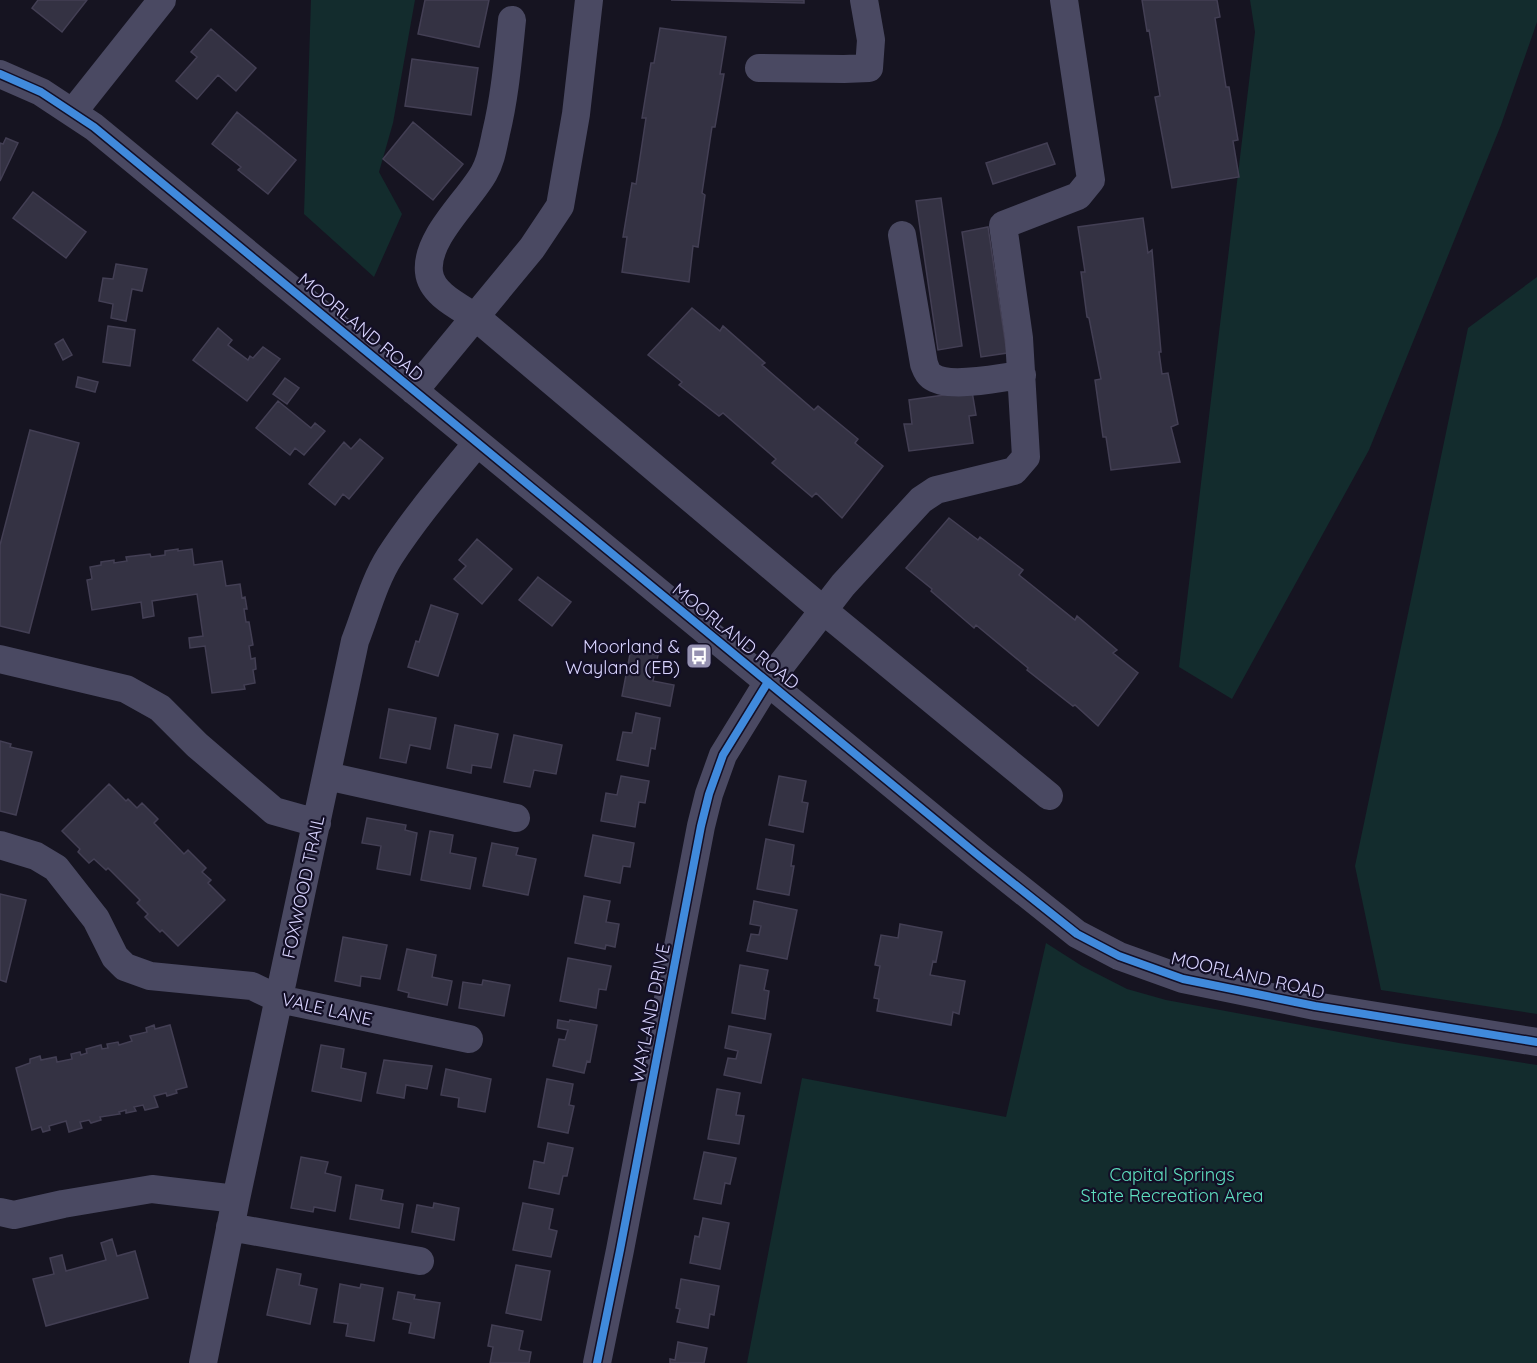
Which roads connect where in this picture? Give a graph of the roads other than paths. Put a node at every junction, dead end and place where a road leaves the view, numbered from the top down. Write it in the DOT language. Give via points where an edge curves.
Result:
graph roads {
  1 [pos="162,0"];
  2 [pos="589,0"];
  3 [pos="864,0"];
  4 [pos="1064,0"];
  5 [pos="512,20"];
  6 [pos="759,68"];
  7 [pos="0,74"];
  8 [pos="73,111"];
  9 [pos="902,235"];
  10 [pos="477,318"];
  11 [pos="1022,375"];
  12 [pos="414,391"];
  13 [pos="477,443"];
  14 [pos="823,610"];
  15 [pos="0,659"];
  16 [pos="768,682"];
  17 [pos="327,776"];
  18 [pos="1049,796"];
  19 [pos="516,818"];
  20 [pos="317,823"];
  21 [pos="0,845"];
  22 [pos="279,999"];
  23 [pos="470,1039"];
  24 [pos="1537,1042"];
  25 [pos="0,1212"];
  26 [pos="233,1213"];
  27 [pos="420,1261"];
  28 [pos="203,1363"];
  29 [pos="597,1363"];
  1 -- 8 [label="street"];
  2 -- 10 [label="street" via="576,114 560,206"];
  3 -- 6 [label="street" via="871,40 869,68"];
  4 -- 11 [label="street, WAYLAND DRIVE" via="1091,180 1078,196 1003,225"];
  5 -- 10 [label="street" via="505,96 492,153 484,173 448,221 433,249 428,270 432,284 442,295"];
  7 -- 8 [label="street, MOORLAND ROAD"];
  8 -- 12 [label="street, MOORLAND ROAD"];
  9 -- 11 [label="street" via="929,375 952,383"];
  10 -- 12 [label="street"];
  10 -- 14 [label="street"];
  11 -- 14 [label="street, WAYLAND DRIVE" via="1026,457 1014,471 936,490 921,500"];
  12 -- 13 [label="street, MOORLAND ROAD"];
  13 -- 16 [label="street, MOORLAND ROAD"];
  13 -- 17 [label="street, FOXWOOD TRAIL" via="424,509 379,578 355,641"];
  14 -- 16 [label="street, WAYLAND DRIVE"];
  14 -- 18 [label="street"];
  15 -- 20 [label="street" via="126,689 160,708 274,811"];
  16 -- 24 [label="street, MOORLAND ROAD" via="1045,910 1077,934 1119,956 1183,979 1316,1006"];
  16 -- 29 [label="street, WAYLAND DRIVE" via="723,755 707,805"];
  17 -- 19 [label="street"];
  17 -- 20 [label="street, FOXWOOD TRAIL"];
  20 -- 22 [label="street, FOXWOOD TRAIL"];
  21 -- 22 [label="street, VALE LANE" via="36,856 56,868 96,919 115,957 125,967 150,976 252,986"];
  22 -- 23 [label="street, VALE LANE"];
  22 -- 26 [label="street, FOXWOOD TRAIL"];
  25 -- 26 [label="street" via="14,1215 152,1189"];
  26 -- 27 [label="street"];
  26 -- 28 [label="street, FOXWOOD TRAIL"];
}
